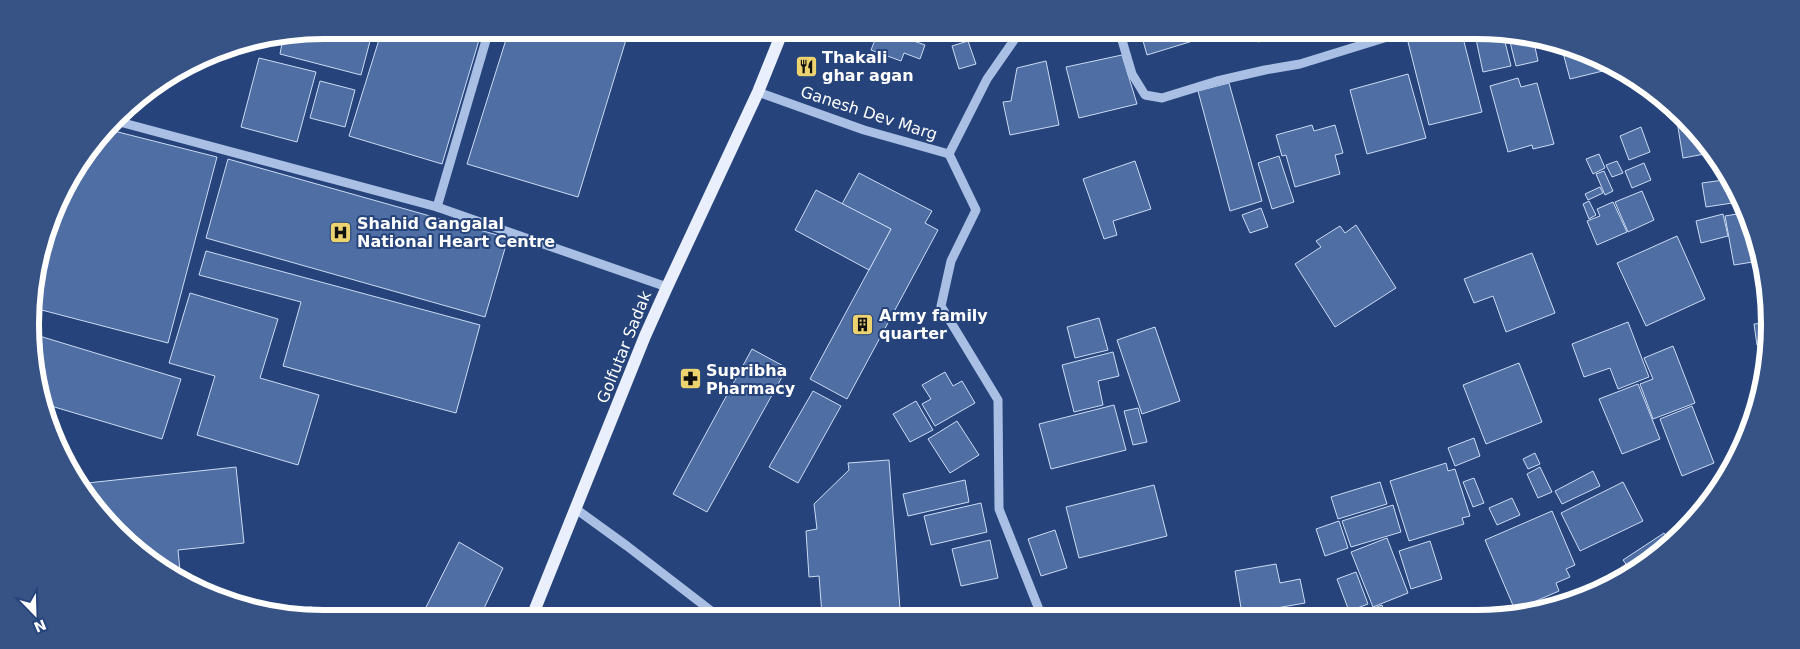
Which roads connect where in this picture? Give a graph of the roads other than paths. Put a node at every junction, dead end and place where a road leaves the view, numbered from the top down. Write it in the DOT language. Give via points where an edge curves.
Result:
graph roads {
  1 [pos="486,39"];
  2 [pos="779,39"];
  3 [pos="1015,39"];
  4 [pos="1122,39"];
  5 [pos="1381,39"];
  6 [pos="758,92"];
  7 [pos="122,122"];
  8 [pos="949,154"];
  9 [pos="437,207"];
  10 [pos="667,287"];
  11 [pos="576,509"];
  12 [pos="534,610"];
  13 [pos="710,610"];
  14 [pos="1039,610"];
  1 -- 9 [label="street"];
  2 -- 6 [label="main road, Golfutar Sadak"];
  3 -- 8 [label="street, Ganesh Dev Marg" via="987,79"];
  4 -- 5 [label="street" via="1132,74 1145,95 1162,98 1217,81 1300,64"];
  6 -- 8 [label="street, Ganesh Dev Marg" via="864,130"];
  6 -- 10 [label="main road, Golfutar Sadak"];
  7 -- 9 [label="street"];
  8 -- 14 [label="street" via="976,210 951,261 941,306 998,400 999,509"];
  9 -- 10 [label="street"];
  10 -- 11 [label="main road, Golfutar Sadak"];
  11 -- 12 [label="main road, Golfutar Sadak"];
  11 -- 13 [label="street"];
}
